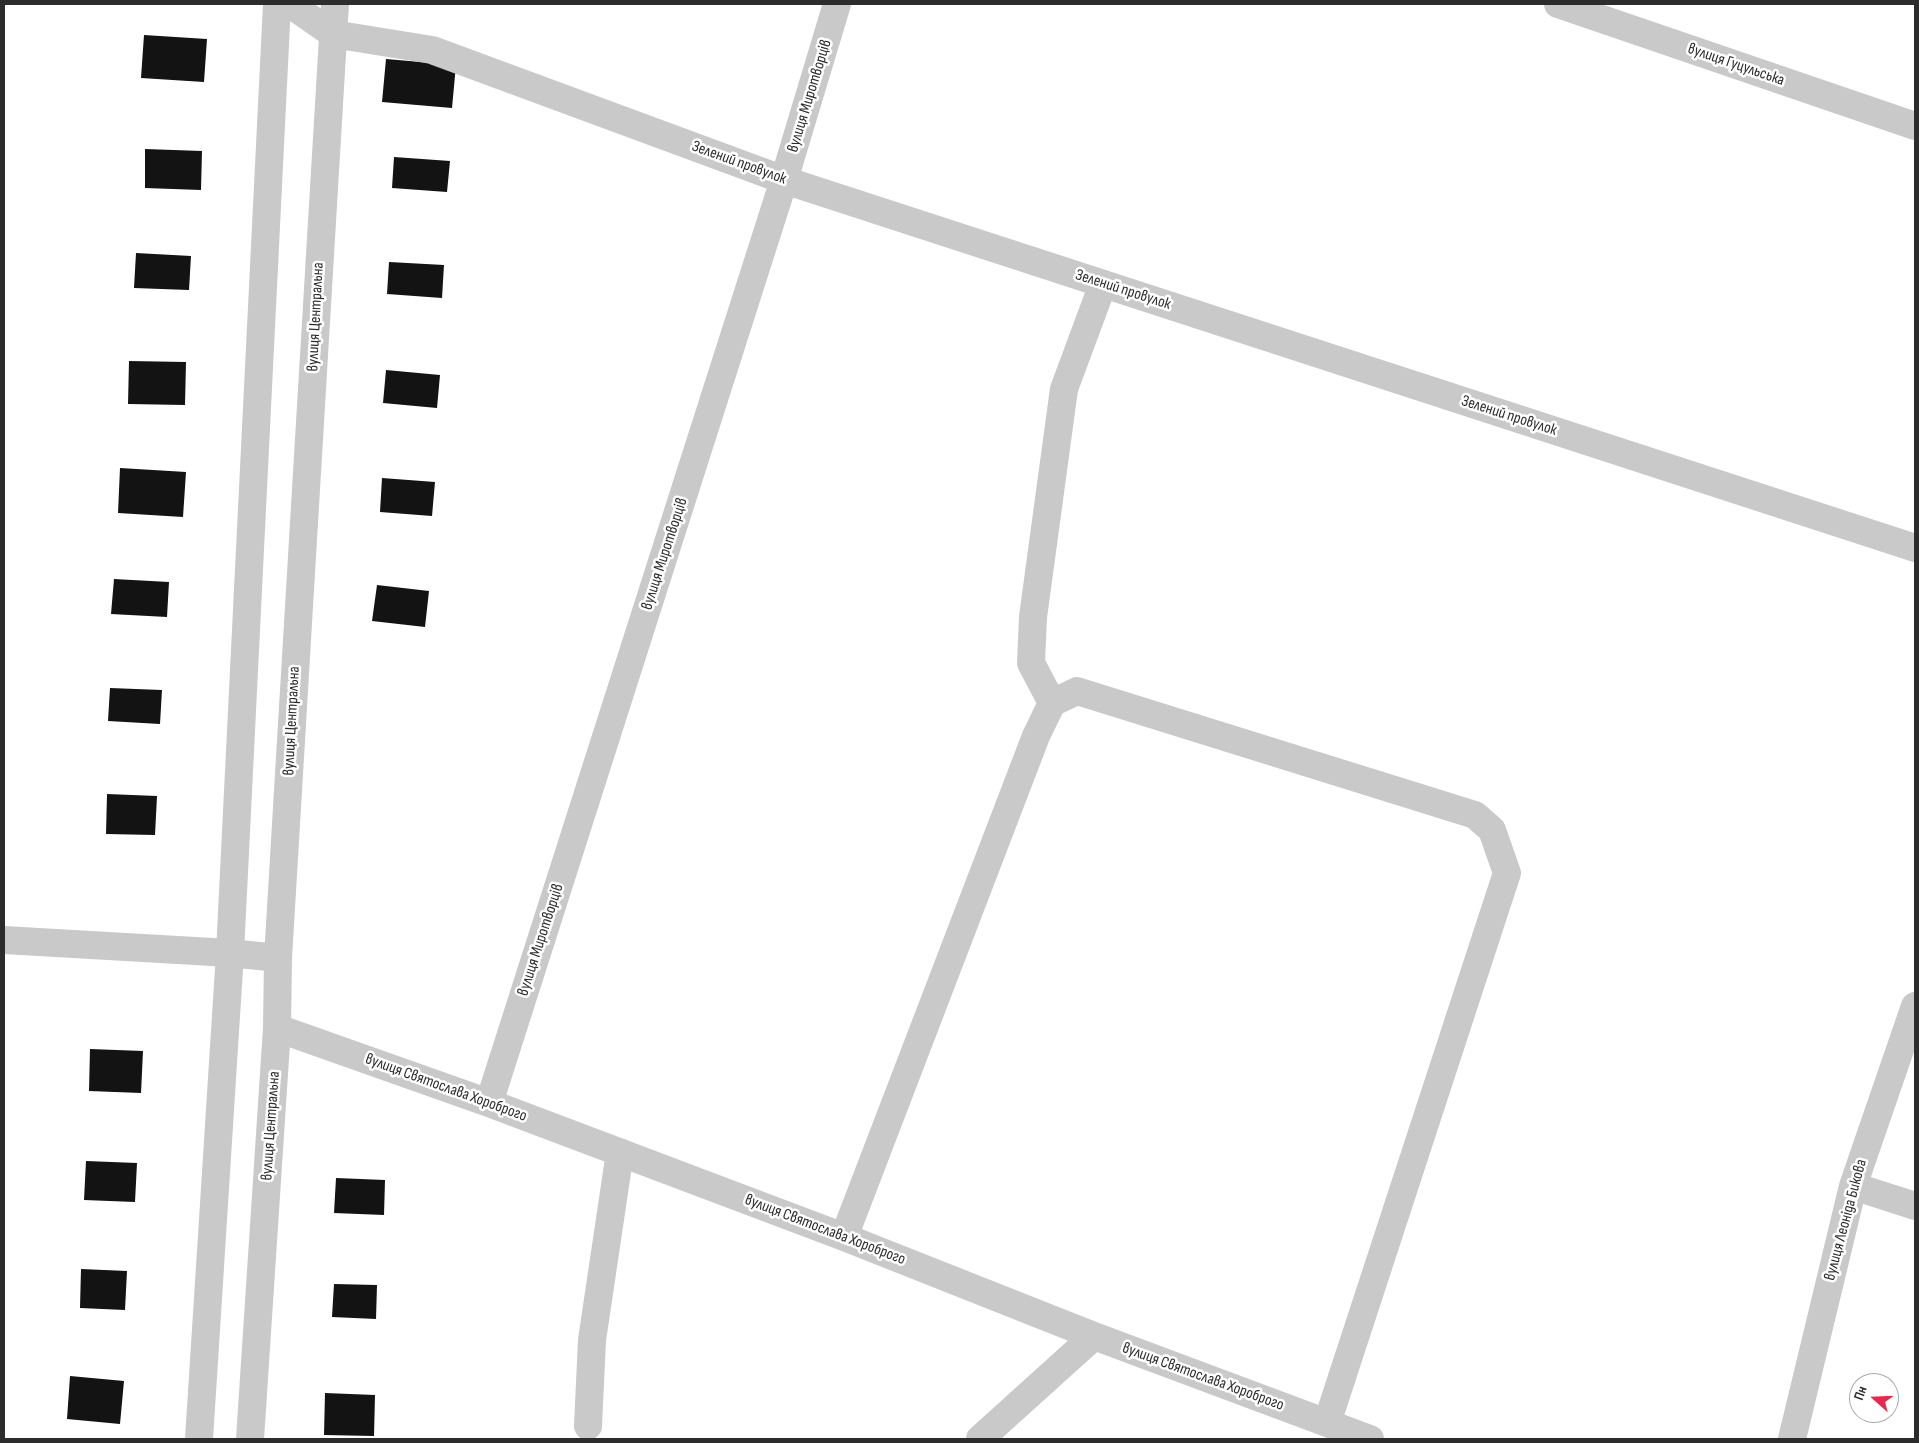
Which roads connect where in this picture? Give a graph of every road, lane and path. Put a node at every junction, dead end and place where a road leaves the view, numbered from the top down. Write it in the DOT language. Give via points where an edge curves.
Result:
graph roads {
  1 [pos="277,4"];
  2 [pos="290,4"];
  3 [pos="335,4"];
  4 [pos="837,4"];
  5 [pos="1558,4"];
  6 [pos="333,34"];
  7 [pos="1915,126"];
  8 [pos="784,180"];
  9 [pos="1103,284"];
  10 [pos="1915,548"];
  11 [pos="1052,703"];
  12 [pos="4,940"];
  13 [pos="230,953"];
  14 [pos="278,958"];
  15 [pos="1915,1006"];
  16 [pos="277,1028"];
  17 [pos="489,1103"];
  18 [pos="620,1152"];
  19 [pos="1853,1186"];
  20 [pos="1915,1206"];
  21 [pos="844,1236"];
  22 [pos="1094,1336"];
  23 [pos="1327,1423"];
  24 [pos="588,1426"];
  25 [pos="199,1439"];
  26 [pos="250,1439"];
  27 [pos="980,1439"];
  28 [pos="1370,1439"];
  29 [pos="1792,1439"];
  1 -- 13 [label="street"];
  2 -- 6 [label="street"];
  3 -- 6 [label="street, вулиця Центральна"];
  4 -- 8 [label="street, вулиця Миротворців"];
  5 -- 7 [label="street, вулиця Гуцульська"];
  6 -- 8 [label="street, Зелений провулок" via="432,50"];
  6 -- 14 [label="street, вулиця Центральна"];
  8 -- 9 [label="street, Зелений провулок"];
  8 -- 17 [label="street, вулиця Миротворців"];
  9 -- 10 [label="street, Зелений провулок"];
  9 -- 11 [label="street" via="1064,389 1033,617 1031,663"];
  11 -- 21 [label="street" via="1032,746"];
  11 -- 23 [label="street" via="1077,691 1475,815 1492,830 1507,873"];
  12 -- 13 [label="street"];
  13 -- 14 [label="street"];
  13 -- 25 [label="street"];
  14 -- 16 [label="street, вулиця Центральна"];
  15 -- 19 [label="street, вулиця Леоніда Бикова"];
  16 -- 17 [label="street, вулиця Святослава Хороброго"];
  16 -- 26 [label="street, вулиця Центральна"];
  17 -- 18 [label="street, вулиця Святослава Хороброго"];
  18 -- 21 [label="street, вулиця Святослава Хороброго"];
  18 -- 24 [label="street" via="592,1340"];
  19 -- 20 [label="street"];
  19 -- 29 [label="street, вулиця Леоніда Бикова"];
  21 -- 22 [label="street, вулиця Святослава Хороброго"];
  22 -- 23 [label="street, вулиця Святослава Хороброго"];
  22 -- 27 [label="street"];
  23 -- 28 [label="street, вулиця Святослава Хороброго"];
}
